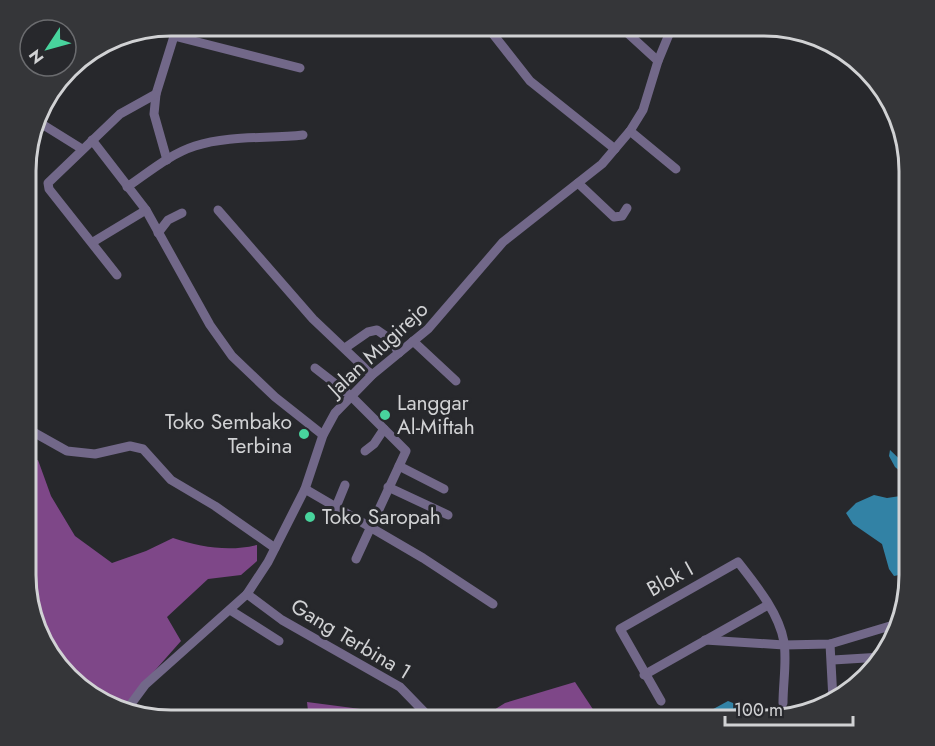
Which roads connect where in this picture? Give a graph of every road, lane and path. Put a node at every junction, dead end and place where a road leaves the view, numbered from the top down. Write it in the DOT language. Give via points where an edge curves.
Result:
graph roads {
  1 [pos="175,36"];
  2 [pos="179,36"];
  3 [pos="495,36"];
  4 [pos="631,36"];
  5 [pos="668,36"];
  6 [pos="658,61"];
  7 [pos="300,68"];
  8 [pos="156,94"];
  9 [pos="44,125"];
  10 [pos="630,131"];
  11 [pos="303,135"];
  12 [pos="92,140"];
  13 [pos="82,149"];
  14 [pos="615,149"];
  15 [pos="167,160"];
  16 [pos="676,169"];
  17 [pos="578,183"];
  18 [pos="127,187"];
  19 [pos="627,208"];
  20 [pos="146,210"];
  21 [pos="218,210"];
  22 [pos="182,213"];
  23 [pos="158,233"];
  24 [pos="93,242"];
  25 [pos="117,275"];
  26 [pos="413,341"];
  27 [pos="345,348"];
  28 [pos="399,353"];
  29 [pos="315,368"];
  30 [pos="372,375"];
  31 [pos="456,381"];
  32 [pos="351,396"];
  33 [pos="384,429"];
  34 [pos="36,434"];
  35 [pos="323,435"];
  36 [pos="365,451"];
  37 [pos="399,466"];
  38 [pos="345,484"];
  39 [pos="388,487"];
  40 [pos="305,489"];
  41 [pos="444,489"];
  42 [pos="336,507"];
  43 [pos="448,515"];
  44 [pos="372,528"];
  45 [pos="275,548"];
  46 [pos="356,559"];
  47 [pos="247,594"];
  48 [pos="493,604"];
  49 [pos="768,605"];
  50 [pos="230,610"];
  51 [pos="889,626"];
  52 [pos="705,640"];
  53 [pos="279,641"];
  54 [pos="830,644"];
  55 [pos="784,645"];
  56 [pos="870,658"];
  57 [pos="833,660"];
  58 [pos="644,675"];
  59 [pos="833,691"];
  60 [pos="661,701"];
  61 [pos="783,703"];
  62 [pos="131,704"];
  63 [pos="422,710"];
  1 -- 8 [label="street"];
  2 -- 7 [label="street"];
  3 -- 14 [label="street" via="530,81"];
  4 -- 6 [label="street"];
  5 -- 6 [label="street, Jalan Mugirejo"];
  6 -- 10 [label="street, Jalan Mugirejo" via="643,111"];
  8 -- 12 [label="street" via="120,114"];
  8 -- 15 [label="street" via="155,120"];
  9 -- 13 [label="street"];
  10 -- 14 [label="street, Jalan Mugirejo"];
  10 -- 16 [label="street"];
  11 -- 15 [label="street" via="196,145"];
  12 -- 13 [label="street"];
  12 -- 18 [label="street"];
  13 -- 24 [label="street" via="48,186"];
  14 -- 17 [label="street, Jalan Mugirejo"];
  15 -- 18 [label="street"];
  17 -- 19 [label="street" via="614,217 622,216"];
  17 -- 26 [label="street, Jalan Mugirejo" via="503,243"];
  18 -- 20 [label="street"];
  20 -- 23 [label="street"];
  20 -- 24 [label="street"];
  21 -- 27 [label="street" via="313,319"];
  22 -- 23 [label="street" via="168,220"];
  23 -- 35 [label="street" via="232,356"];
  24 -- 25 [label="street"];
  26 -- 28 [label="street, Jalan Mugirejo"];
  26 -- 31 [label="street"];
  27 -- 28 [label="street" via="377,330 390,339"];
  27 -- 30 [label="street"];
  28 -- 30 [label="street, Jalan Mugirejo"];
  29 -- 32 [label="street"];
  30 -- 32 [label="street, Jalan Mugirejo"];
  32 -- 33 [label="street"];
  32 -- 35 [label="street, Jalan Mugirejo"];
  33 -- 36 [label="street"];
  33 -- 37 [label="street" via="406,450"];
  34 -- 45 [label="street" via="67,451 95,454 130,446 143,449 171,480"];
  35 -- 40 [label="street, Jalan Mugirejo"];
  37 -- 39 [label="street"];
  37 -- 41 [label="street"];
  38 -- 42 [label="street"];
  39 -- 43 [label="street"];
  39 -- 44 [label="street"];
  40 -- 42 [label="street"];
  40 -- 45 [label="street, Jalan Mugirejo"];
  42 -- 44 [label="street"];
  44 -- 46 [label="street"];
  44 -- 48 [label="street"];
  45 -- 47 [label="street, Jalan Mugirejo"];
  47 -- 50 [label="street, Jalan Mugirejo"];
  47 -- 63 [label="street, Gang Terbina 1" via="282,620 400,687"];
  49 -- 52 [label="street"];
  49 -- 55 [label="street, Blok I"];
  49 -- 58 [label="street, Blok I" via="740,564 734,563 620,629"];
  50 -- 53 [label="street"];
  50 -- 62 [label="street, Jalan Mugirejo" via="145,685"];
  51 -- 54 [label="street"];
  52 -- 55 [label="street"];
  52 -- 58 [label="street"];
  54 -- 55 [label="street"];
  54 -- 57 [label="street"];
  55 -- 61 [label="street"];
  56 -- 57 [label="street"];
  57 -- 59 [label="street"];
  58 -- 60 [label="street, Blok I"];
}
